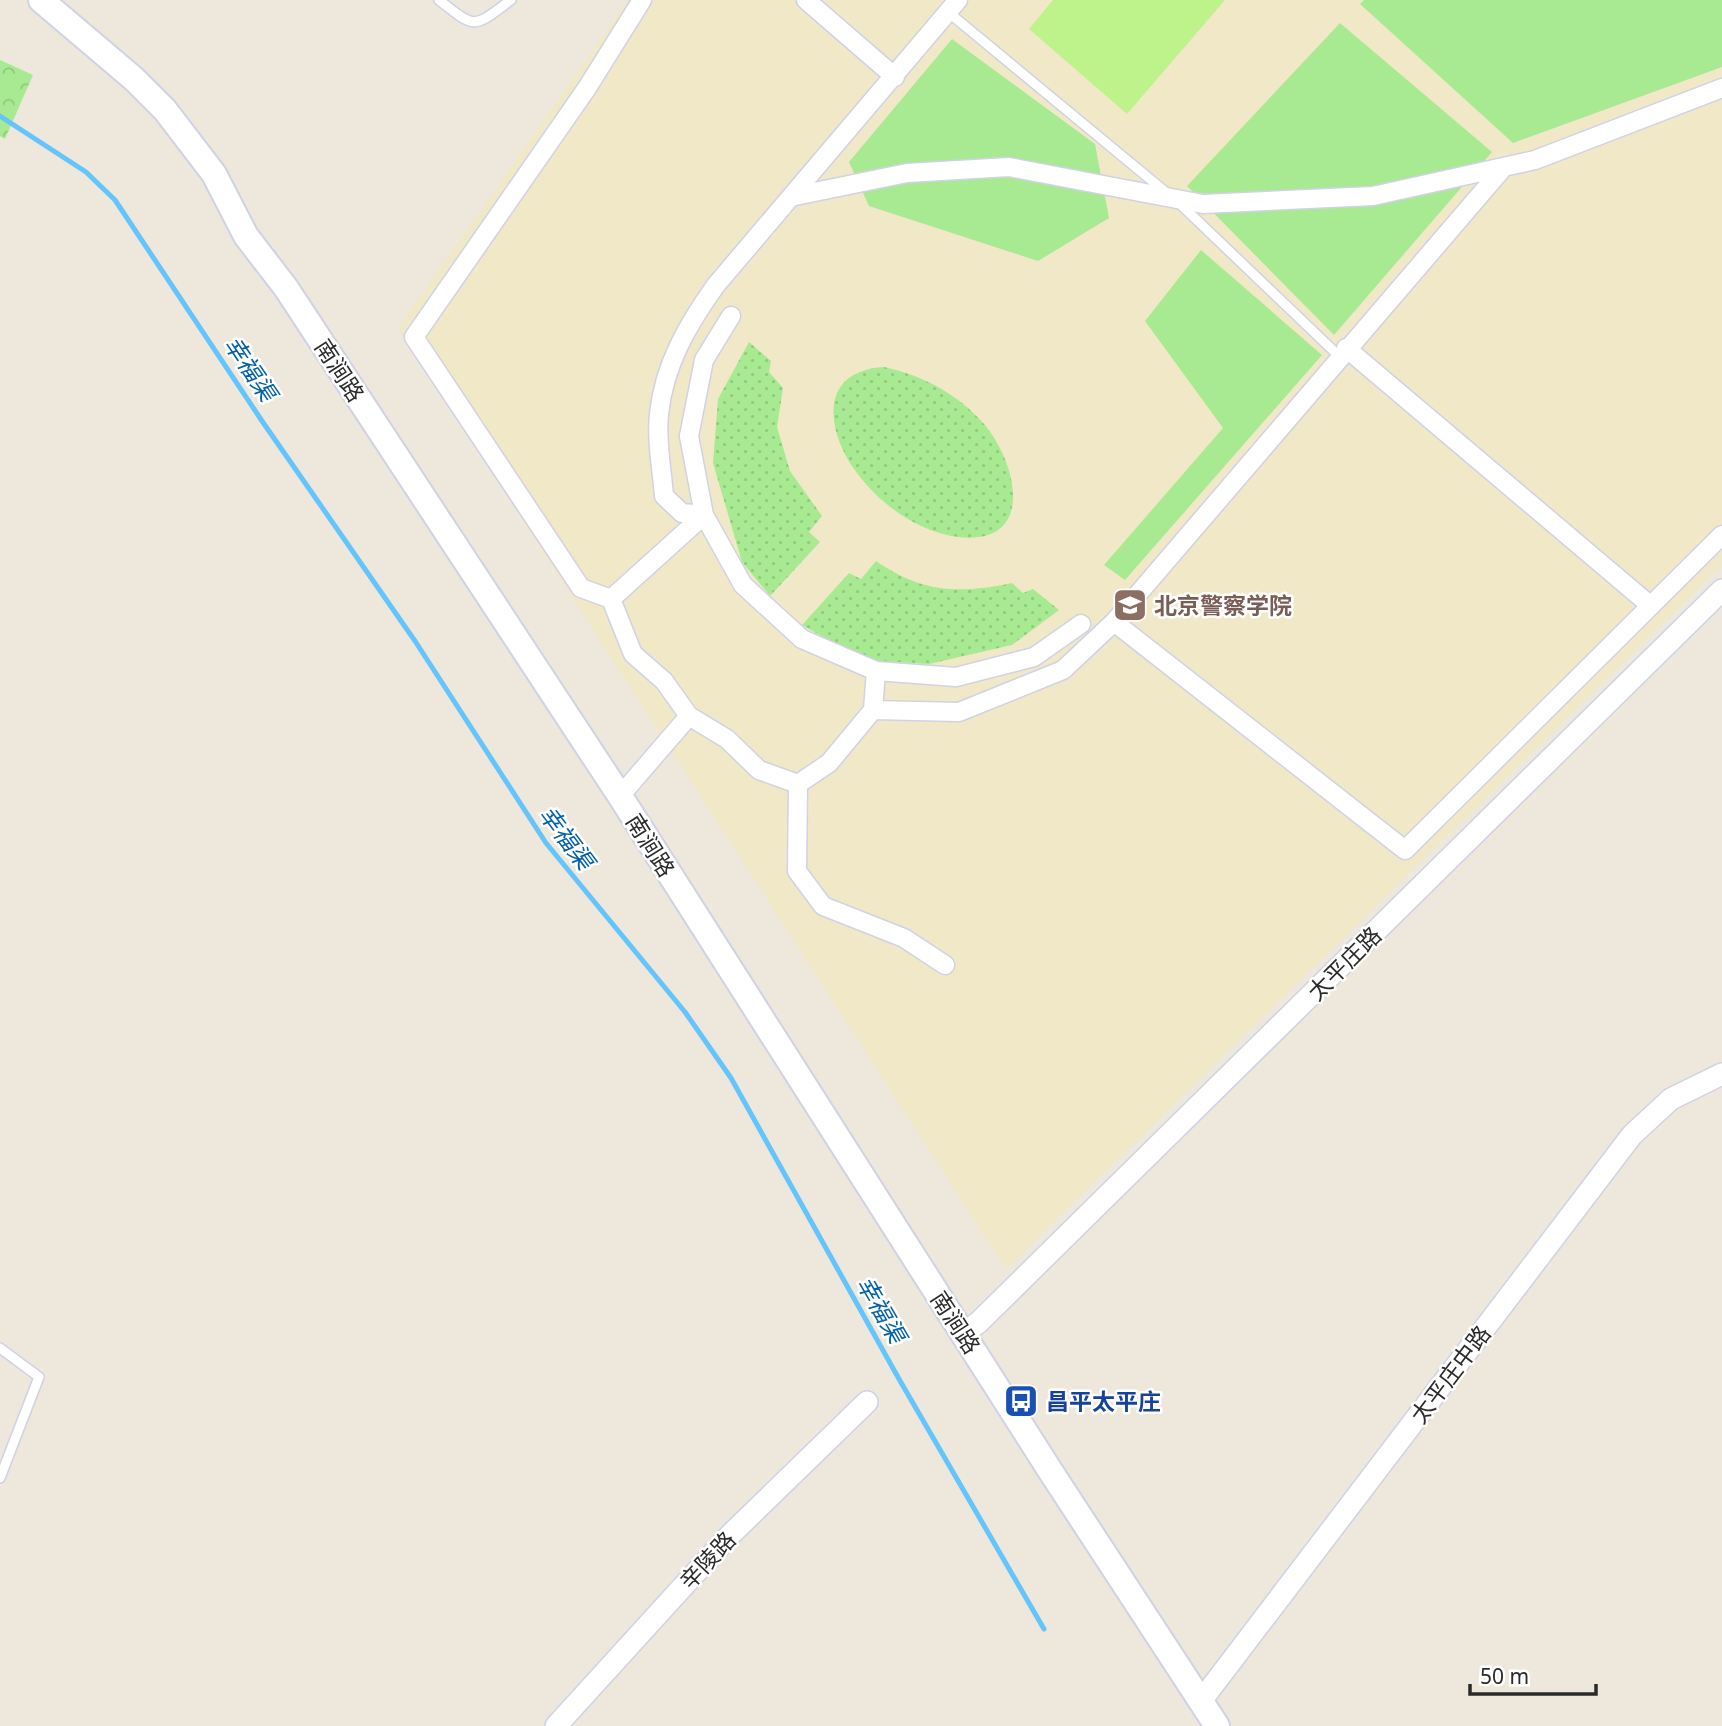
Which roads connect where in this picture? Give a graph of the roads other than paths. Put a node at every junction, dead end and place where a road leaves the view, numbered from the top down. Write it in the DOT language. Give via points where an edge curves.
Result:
graph roads {
  1 [pos="41,0"];
  2 [pos="439,0"];
  3 [pos="512,0"];
  4 [pos="642,0"];
  5 [pos="806,0"];
  6 [pos="953,6"];
  7 [pos="895,77"];
  8 [pos="1722,88"];
  9 [pos="1504,167"];
  10 [pos="795,196"];
  11 [pos="1174,199"];
  12 [pos="731,316"];
  13 [pos="1343,352"];
  14 [pos="704,515"];
  15 [pos="1722,535"];
  16 [pos="1722,590"];
  17 [pos="611,599"];
  18 [pos="1651,606"];
  19 [pos="1114,622"];
  20 [pos="1081,624"];
  21 [pos="876,671"];
  22 [pos="873,710"];
  23 [pos="689,716"];
  24 [pos="798,784"];
  25 [pos="620,796"];
  26 [pos="945,965"];
  27 [pos="1722,1074"];
  28 [pos="963,1334"];
  29 [pos="0,1348"];
  30 [pos="867,1402"];
  31 [pos="0,1478"];
  32 [pos="1201,1701"];
  33 [pos="556,1726"];
  34 [pos="1217,1726"];
  1 -- 25 [label="main road, 南涧路" via="158,102 214,174 246,236 286,288"];
  2 -- 3 [label="lane" via="468,23 480,23"];
  4 -- 17 [label="street" via="587,88 414,337 581,588"];
  5 -- 7 [label="street"];
  6 -- 7 [label="street"];
  6 -- 11 [label="lane"];
  7 -- 10 [label="street"];
  8 -- 9 [label="street" via="1535,160"];
  9 -- 11 [label="street" via="1373,197 1203,204"];
  9 -- 13 [label="street"];
  10 -- 11 [label="street" via="907,173 1010,167"];
  10 -- 14 [label="street" via="716,285 686,327 669,370 659,415 664,496 682,513"];
  11 -- 13 [label="lane"];
  12 -- 14 [label="street" via="704,360 689,436"];
  13 -- 18 [label="street"];
  13 -- 19 [label="street"];
  14 -- 17 [label="street"];
  14 -- 21 [label="street" via="743,585 802,639"];
  15 -- 18 [label="street"];
  16 -- 28 [label="street, 太平庄路"];
  17 -- 23 [label="street" via="634,653 664,681"];
  18 -- 19 [label="street" via="1405,850"];
  19 -- 22 [label="street" via="1063,670 959,712"];
  20 -- 21 [label="street" via="1034,657 956,677"];
  21 -- 22 [label="street"];
  22 -- 24 [label="street" via="829,763"];
  23 -- 24 [label="street" via="727,738 759,770"];
  23 -- 25 [label="street"];
  24 -- 26 [label="street" via="797,871 823,906 904,938"];
  25 -- 28 [label="main road, 南涧路"];
  27 -- 32 [label="street, 太平庄中路" via="1671,1099 1632,1135"];
  28 -- 32 [label="main road, 南涧路"];
  29 -- 31 [label="lane" via="39,1377"];
  30 -- 33 [label="street, 辛陵路" via="729,1536"];
  32 -- 34 [label="main road, 南涧路"];
}
